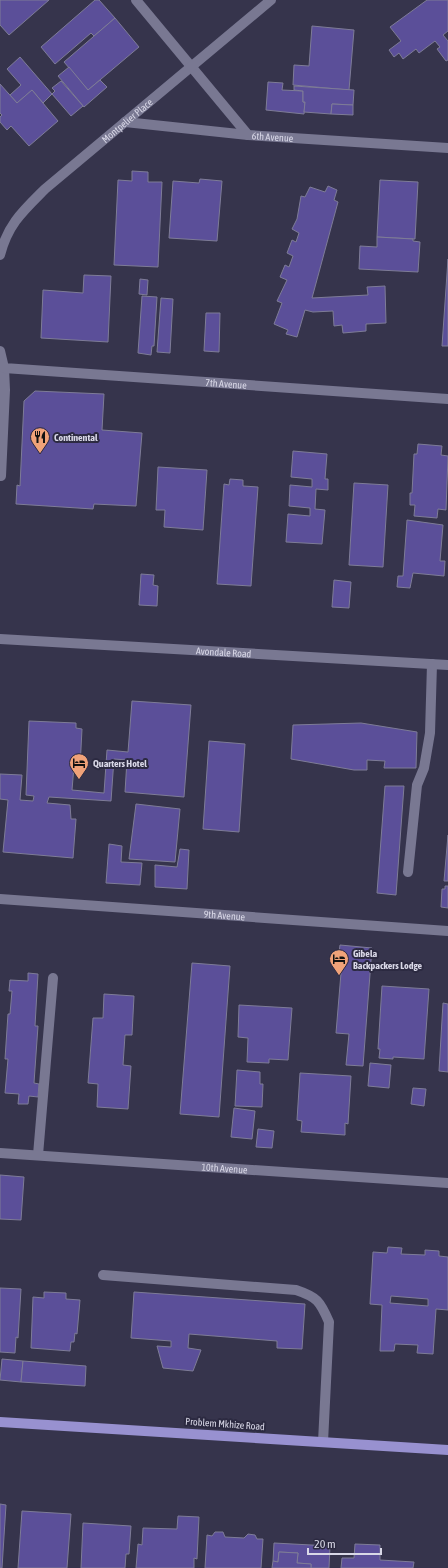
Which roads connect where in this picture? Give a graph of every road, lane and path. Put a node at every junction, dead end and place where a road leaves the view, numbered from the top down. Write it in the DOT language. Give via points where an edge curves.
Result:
graph roads {
  1 [pos="136,0"];
  2 [pos="271,0"];
  3 [pos="192,67"];
  4 [pos="125,122"];
  5 [pos="248,135"];
  6 [pos="448,148"];
  7 [pos="0,255"];
  8 [pos="0,351"];
  9 [pos="4,368"];
  10 [pos="448,399"];
  11 [pos="1,476"];
  12 [pos="0,639"];
  13 [pos="432,664"];
  14 [pos="448,665"];
  15 [pos="408,872"];
  16 [pos="0,899"];
  17 [pos="448,931"];
  18 [pos="53,978"];
  19 [pos="0,1153"];
  20 [pos="38,1155"];
  21 [pos="448,1183"];
  22 [pos="103,1275"];
  23 [pos="0,1422"];
  24 [pos="323,1442"];
  25 [pos="448,1450"];
  1 -- 3 [label="street, 6th Avenue"];
  2 -- 3 [label="street, Montpelier Place"];
  3 -- 4 [label="street, Montpelier Place"];
  3 -- 5 [label="street, 6th Avenue"];
  4 -- 5 [label="street"];
  4 -- 7 [label="street, Montpelier Place" via="45,189 18,216 4,241"];
  5 -- 6 [label="street, 6th Avenue"];
  8 -- 9 [label="street"];
  9 -- 10 [label="street, 7th Avenue"];
  9 -- 11 [label="street"];
  12 -- 13 [label="street, Avondale Road"];
  13 -- 14 [label="street, Avondale Road"];
  13 -- 15 [label="street" via="430,734 424,768 417,785"];
  16 -- 17 [label="street, 9th Avenue"];
  18 -- 20 [label="street"];
  19 -- 20 [label="street, 10th Avenue"];
  20 -- 21 [label="street, 10th Avenue"];
  22 -- 24 [label="street" via="296,1290 313,1296 323,1308 329,1322"];
  23 -- 24 [label="main road, Problem Mkhize Road"];
  24 -- 25 [label="main road, Problem Mkhize Road"];
}
